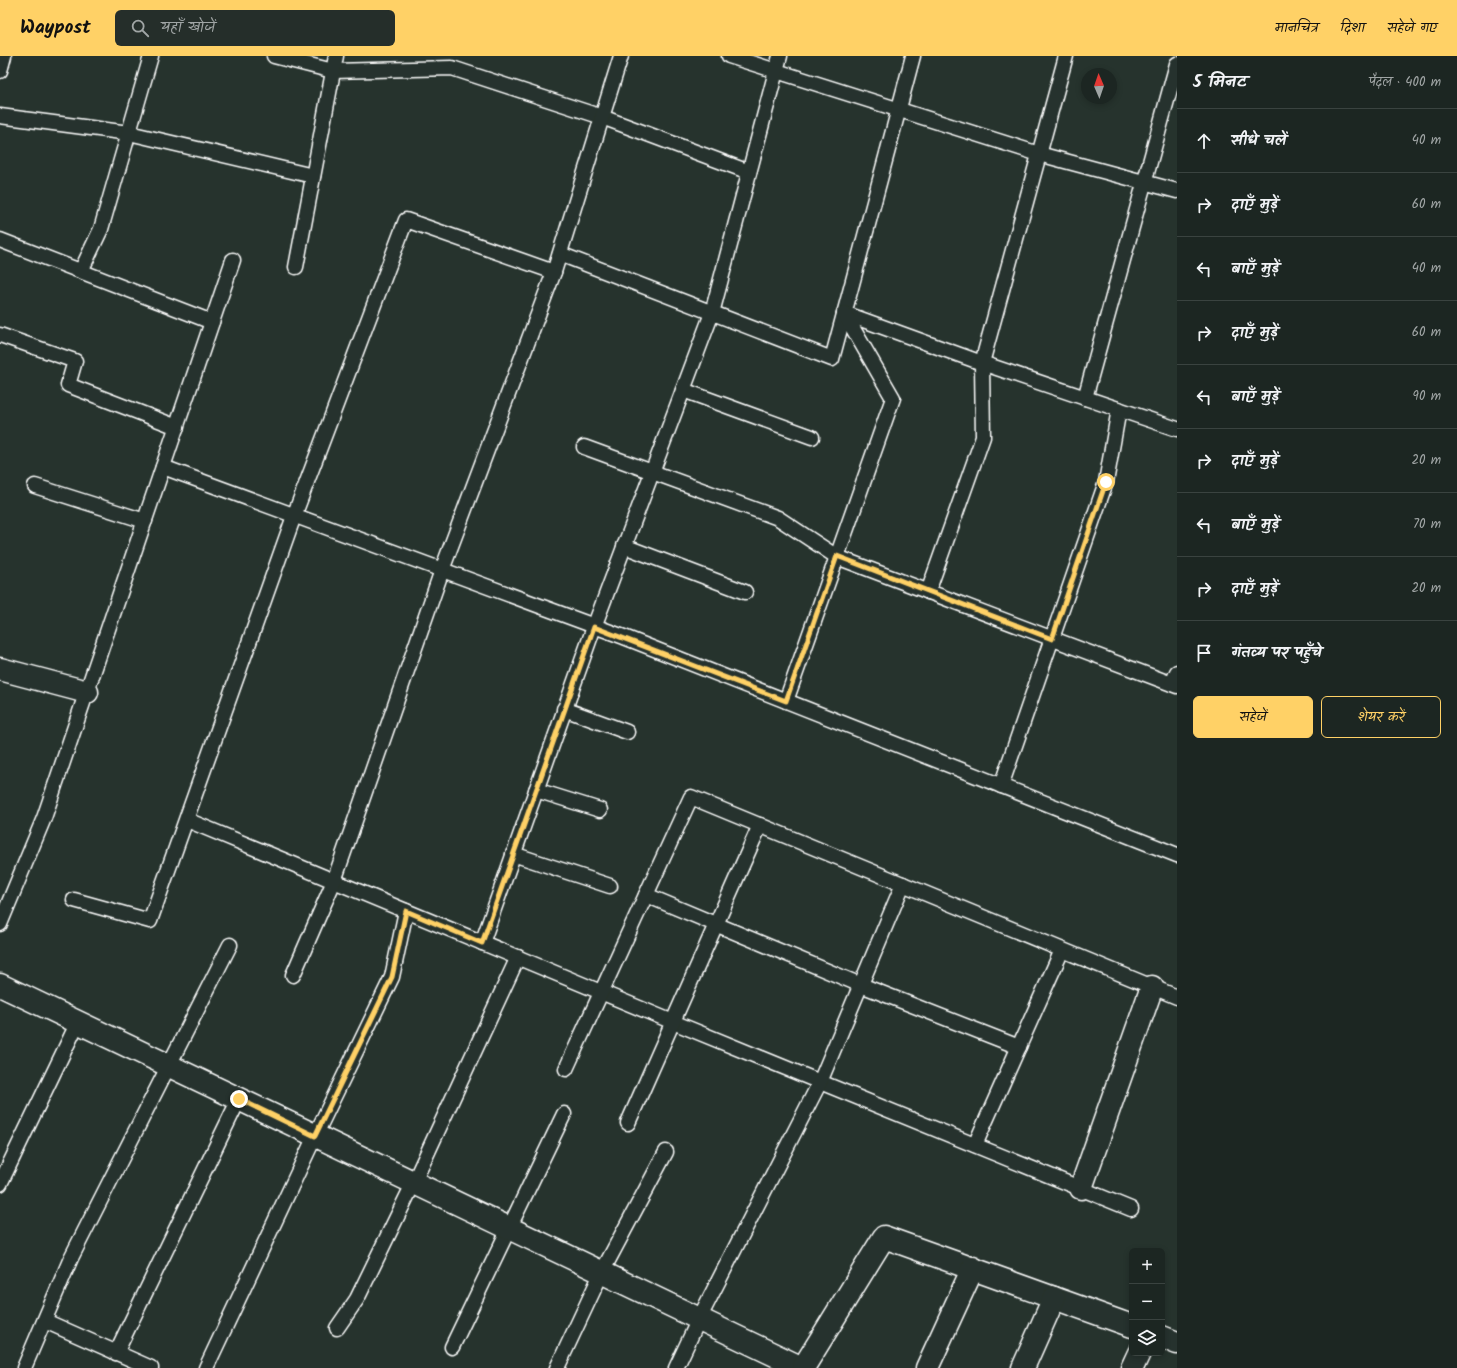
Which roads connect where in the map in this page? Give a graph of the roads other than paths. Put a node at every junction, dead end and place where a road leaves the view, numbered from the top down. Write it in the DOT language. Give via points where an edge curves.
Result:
graph roads {
  1 [pos="4,56"];
  2 [pos="151,56"];
  3 [pos="274,56"];
  4 [pos="336,56"];
  5 [pos="622,56"];
  6 [pos="729,56"];
  7 [pos="780,56"];
  8 [pos="914,56"];
  9 [pos="1066,56"];
  10 [pos="1177,64"];
  11 [pos="0,71"];
  12 [pos="333,71"];
  13 [pos="776,71"];
  14 [pos="899,109"];
  15 [pos="0,116"];
  16 [pos="602,117"];
  17 [pos="130,133"];
  18 [pos="1039,154"];
  19 [pos="749,172"];
  20 [pos="313,176"];
  21 [pos="1144,182"];
  22 [pos="1177,191"];
  23 [pos="0,240"];
  24 [pos="560,254"];
  25 [pos="233,260"];
  26 [pos="296,267"];
  27 [pos="81,271"];
  28 [pos="554,272"];
  29 [pos="712,313"];
  30 [pos="844,313"];
  31 [pos="212,322"];
  32 [pos="0,335"];
  33 [pos="982,363"];
  34 [pos="683,390"];
  35 [pos="1085,398"];
  36 [pos="1119,410"];
  37 [pos="177,427"];
  38 [pos="1177,429"];
  39 [pos="812,438"];
  40 [pos="584,447"];
  41 [pos="163,467"];
  42 [pos="652,472"];
  43 [pos="35,486"];
  44 [pos="294,516"];
  45 [pos="145,521"];
  46 [pos="624,546"];
  47 [pos="837,556"];
  48 [pos="442,570"];
  49 [pos="745,592"];
  50 [pos="928,592"];
  51 [pos="594,627"];
  52 [pos="1052,639"];
  53 [pos="0,669"];
  54 [pos="1175,681"];
  55 [pos="87,692"];
  56 [pos="786,701"];
  57 [pos="564,709"];
  58 [pos="627,732"];
  59 [pos="1001,786"];
  60 [pos="536,790"];
  61 [pos="600,810"];
  62 [pos="187,820"];
  63 [pos="760,825"];
  64 [pos="513,854"];
  65 [pos="1177,855"];
  66 [pos="334,881"];
  67 [pos="904,884"];
  68 [pos="610,886"];
  69 [pos="646,895"];
  70 [pos="74,900"];
  71 [pos="406,911"];
  72 [pos="0,924"];
  73 [pos="716,924"];
  74 [pos="482,943"];
  75 [pos="230,945"];
  76 [pos="1062,950"];
  77 [pos="518,957"];
  78 [pos="293,975"];
  79 [pos="0,985"];
  80 [pos="861,985"];
  81 [pos="1152,987"];
  82 [pos="602,992"];
  83 [pos="1177,997"];
  84 [pos="78,1022"];
  85 [pos="673,1022"];
  86 [pos="1019,1047"];
  87 [pos="169,1065"];
  88 [pos="566,1069"];
  89 [pos="820,1082"];
  90 [pos="239,1099"];
  91 [pos="564,1114"];
  92 [pos="628,1123"];
  93 [pos="315,1136"];
  94 [pos="975,1145"];
  95 [pos="666,1152"];
  96 [pos="414,1182"];
  97 [pos="0,1184"];
  98 [pos="1081,1188"];
  99 [pos="1131,1209"];
  100 [pos="508,1228"];
  101 [pos="972,1268"];
  102 [pos="602,1272"];
  103 [pos="1054,1298"];
  104 [pos="700,1319"];
  105 [pos="45,1321"];
  106 [pos="1129,1325"];
  107 [pos="337,1328"];
  108 [pos="1165,1338"];
  109 [pos="1177,1343"];
  110 [pos="452,1347"];
  111 [pos="116,1353"];
  112 [pos="1138,1356"];
  113 [pos="24,1368"];
  114 [pos="151,1368"];
  115 [pos="206,1368"];
  116 [pos="557,1368"];
  117 [pos="676,1368"];
  118 [pos="802,1368"];
  119 [pos="927,1368"];
  120 [pos="1023,1368"];
  121 [pos="1132,1368"];
  1 -- 11 [label="lane"];
  2 -- 17 [label="lane"];
  3 -- 12 [label="lane"];
  4 -- 12 [label="lane"];
  5 -- 16 [label="lane"];
  6 -- 13 [label="lane"];
  7 -- 13 [label="lane"];
  8 -- 14 [label="lane"];
  9 -- 18 [label="lane"];
  10 -- 21 [label="lane"];
  12 -- 16 [label="lane" via="452,68"];
  12 -- 20 [label="lane"];
  13 -- 14 [label="lane"];
  13 -- 19 [label="lane"];
  14 -- 18 [label="lane"];
  14 -- 30 [label="lane"];
  15 -- 17 [label="lane"];
  16 -- 19 [label="lane"];
  16 -- 24 [label="lane"];
  17 -- 20 [label="lane"];
  17 -- 27 [label="lane" via="102,229"];
  18 -- 21 [label="lane"];
  18 -- 33 [label="lane"];
  19 -- 29 [label="lane"];
  20 -- 26 [label="lane"];
  21 -- 22 [label="lane"];
  21 -- 35 [label="lane"];
  23 -- 27 [label="lane"];
  24 -- 28 [label="lane"];
  24 -- 29 [label="lane"];
  25 -- 31 [label="lane"];
  27 -- 31 [label="lane"];
  28 -- 44 [label="lane" via="406,220"];
  28 -- 48 [label="lane"];
  29 -- 30 [label="lane" via="832,359"];
  29 -- 34 [label="lane"];
  30 -- 33 [label="lane"];
  30 -- 47 [label="lane" via="893,398"];
  31 -- 37 [label="lane"];
  32 -- 37 [label="lane" via="75,360 68,385"];
  33 -- 35 [label="lane"];
  33 -- 50 [label="lane" via="983,437"];
  34 -- 39 [label="lane"];
  34 -- 42 [label="lane"];
  35 -- 36 [label="lane"];
  36 -- 38 [label="lane"];
  36 -- 52 [label="lane" via="1106,482"];
  37 -- 41 [label="lane"];
  40 -- 42 [label="lane"];
  41 -- 44 [label="lane"];
  41 -- 45 [label="lane"];
  42 -- 46 [label="lane"];
  42 -- 47 [label="lane" via="778,518"];
  43 -- 45 [label="lane"];
  44 -- 48 [label="lane"];
  44 -- 62 [label="lane"];
  45 -- 55 [label="lane"];
  46 -- 49 [label="lane"];
  46 -- 51 [label="lane"];
  47 -- 50 [label="lane"];
  47 -- 56 [label="lane"];
  48 -- 51 [label="lane"];
  48 -- 66 [label="lane"];
  50 -- 52 [label="lane"];
  51 -- 56 [label="lane"];
  51 -- 57 [label="lane"];
  52 -- 54 [label="lane"];
  52 -- 59 [label="lane"];
  53 -- 55 [label="street"];
  55 -- 72 [label="lane" via="44,818"];
  56 -- 59 [label="lane"];
  57 -- 58 [label="lane"];
  57 -- 60 [label="lane"];
  59 -- 65 [label="lane"];
  60 -- 61 [label="lane"];
  60 -- 64 [label="lane"];
  62 -- 66 [label="lane"];
  62 -- 70 [label="lane" via="150,921"];
  63 -- 67 [label="lane"];
  63 -- 69 [label="lane" via="691,797"];
  63 -- 73 [label="lane"];
  64 -- 68 [label="lane"];
  64 -- 74 [label="lane"];
  66 -- 71 [label="lane"];
  66 -- 78 [label="lane"];
  67 -- 76 [label="lane"];
  67 -- 80 [label="lane"];
  69 -- 73 [label="lane"];
  69 -- 82 [label="lane"];
  71 -- 74 [label="lane"];
  71 -- 93 [label="lane" via="392,977"];
  73 -- 80 [label="lane"];
  73 -- 85 [label="lane"];
  74 -- 77 [label="lane"];
  75 -- 87 [label="lane"];
  76 -- 81 [label="lane"];
  76 -- 86 [label="lane"];
  77 -- 82 [label="lane"];
  77 -- 96 [label="lane"];
  79 -- 84 [label="street"];
  80 -- 86 [label="lane"];
  80 -- 89 [label="lane"];
  81 -- 83 [label="lane"];
  81 -- 98 [label="street"];
  82 -- 85 [label="lane"];
  82 -- 88 [label="lane"];
  84 -- 87 [label="street"];
  84 -- 97 [label="lane"];
  85 -- 89 [label="lane"];
  85 -- 92 [label="lane"];
  86 -- 94 [label="lane"];
  87 -- 90 [label="street"];
  87 -- 105 [label="lane" via="71,1258"];
  89 -- 94 [label="lane"];
  89 -- 104 [label="lane"];
  90 -- 93 [label="street"];
  90 -- 111 [label="lane"];
  91 -- 100 [label="lane"];
  93 -- 96 [label="street"];
  93 -- 115 [label="lane"];
  94 -- 98 [label="lane"];
  95 -- 102 [label="lane"];
  96 -- 100 [label="street"];
  96 -- 107 [label="lane" via="357,1299"];
  98 -- 99 [label="lane"];
  100 -- 102 [label="street"];
  100 -- 110 [label="lane"];
  101 -- 103 [label="street"];
  101 -- 118 [label="street" via="884,1237"];
  101 -- 119 [label="street"];
  102 -- 104 [label="street"];
  102 -- 116 [label="lane"];
  103 -- 106 [label="street"];
  103 -- 120 [label="street"];
  104 -- 117 [label="lane"];
  104 -- 118 [label="street"];
  105 -- 111 [label="lane"];
  105 -- 113 [label="lane"];
  108 -- 109 [label="street"];
  111 -- 114 [label="lane"];
  112 -- 121 [label="street"];
}
